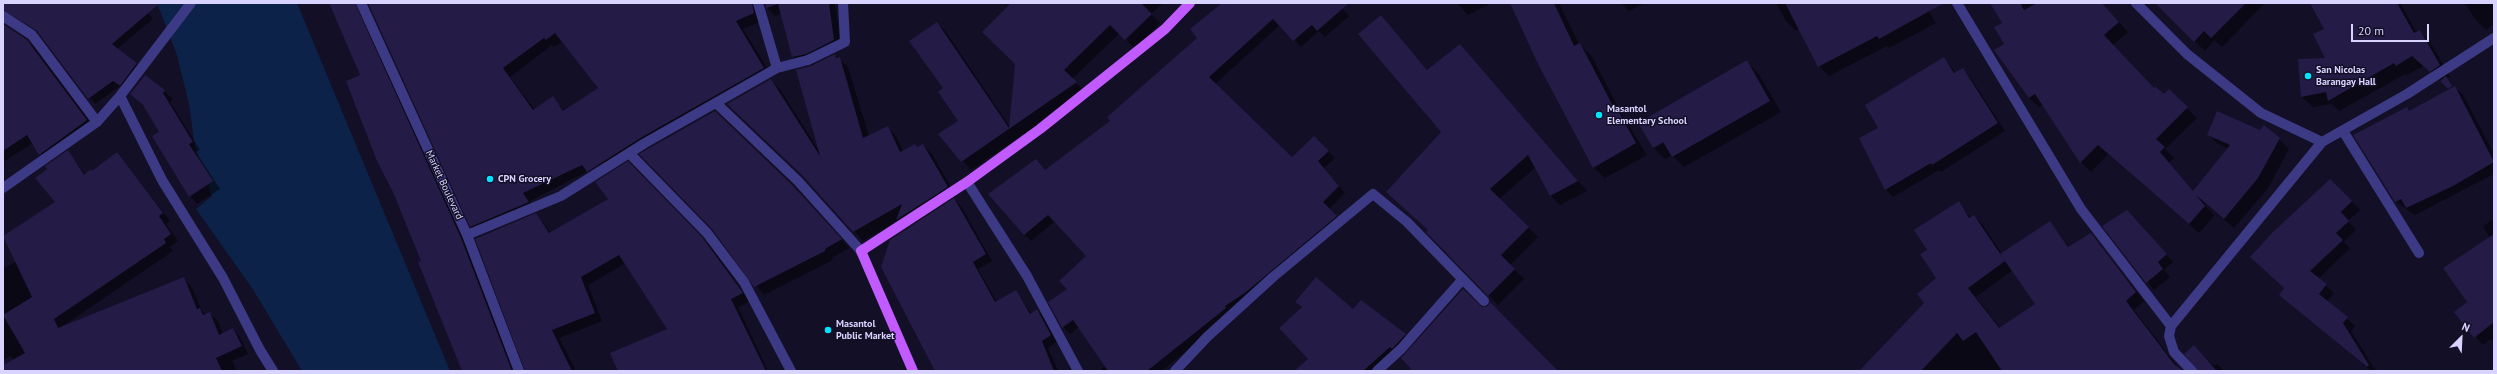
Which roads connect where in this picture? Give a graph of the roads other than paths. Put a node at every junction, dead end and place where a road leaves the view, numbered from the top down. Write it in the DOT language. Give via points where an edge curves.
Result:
graph roads {
  1 [pos="191,3"];
  2 [pos="361,3"];
  3 [pos="758,3"];
  4 [pos="843,3"];
  5 [pos="1190,3"];
  6 [pos="1957,3"];
  7 [pos="2136,3"];
  8 [pos="3,16"];
  9 [pos="2494,38"];
  10 [pos="777,68"];
  11 [pos="120,96"];
  12 [pos="716,103"];
  13 [pos="97,122"];
  14 [pos="2343,130"];
  15 [pos="2322,142"];
  16 [pos="630,154"];
  17 [pos="967,182"];
  18 [pos="3,188"];
  19 [pos="467,236"];
  20 [pos="861,251"];
  21 [pos="2420,252"];
  22 [pos="1462,280"];
  23 [pos="1484,301"];
  24 [pos="2171,326"];
  25 [pos="273,371"];
  26 [pos="519,371"];
  27 [pos="791,371"];
  28 [pos="913,371"];
  29 [pos="1078,371"];
  30 [pos="1175,371"];
  31 [pos="1377,371"];
  32 [pos="2192,371"];
  1 -- 11 [label="street"];
  2 -- 19 [label="street, Market Boulevard"];
  3 -- 10 [label="street"];
  4 -- 10 [label="street" via="845,42 808,60"];
  5 -- 17 [label="main road" via="1152,39 1040,129"];
  6 -- 24 [label="street" via="2081,209"];
  7 -- 15 [label="street" via="2187,54 2261,113"];
  8 -- 13 [label="street" via="32,35"];
  9 -- 14 [label="street" via="2407,94"];
  10 -- 12 [label="street"];
  11 -- 13 [label="street"];
  11 -- 25 [label="street" via="162,180 223,278"];
  12 -- 16 [label="street"];
  12 -- 20 [label="street" via="798,181"];
  13 -- 18 [label="street"];
  14 -- 15 [label="street"];
  14 -- 21 [label="street"];
  15 -- 24 [label="street"];
  16 -- 19 [label="street" via="561,196"];
  16 -- 27 [label="street" via="707,233 744,282"];
  17 -- 20 [label="main road"];
  17 -- 29 [label="street" via="1027,276"];
  19 -- 26 [label="street, Market Boulevard"];
  20 -- 28 [label="main road"];
  22 -- 23 [label="street"];
  22 -- 30 [label="street" via="1407,222 1374,194 1273,277 1207,337"];
  22 -- 31 [label="street" via="1401,349"];
  24 -- 32 [label="street" via="2169,336 2174,352"];
}
